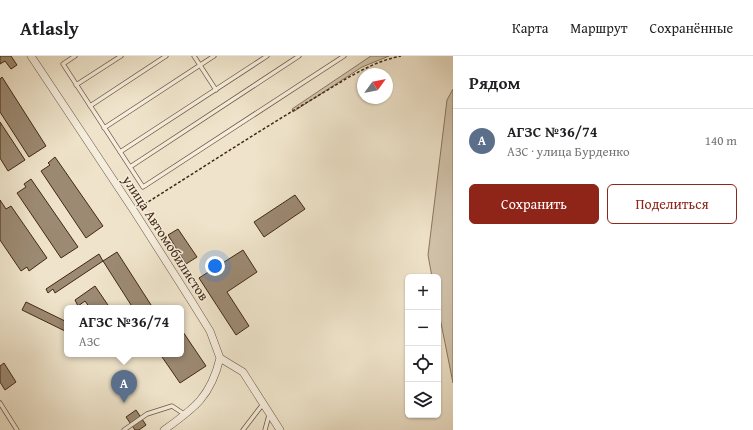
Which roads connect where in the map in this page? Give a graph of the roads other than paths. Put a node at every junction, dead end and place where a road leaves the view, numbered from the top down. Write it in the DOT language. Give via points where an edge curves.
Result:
graph roads {
  1 [pos="31,56"];
  2 [pos="75,56"];
  3 [pos="122,56"];
  4 [pos="166,56"];
  5 [pos="194,56"];
  6 [pos="214,56"];
  7 [pos="268,56"];
  8 [pos="300,56"];
  9 [pos="344,56"];
  10 [pos="200,65"];
  11 [pos="76,86"];
  12 [pos="216,90"];
  13 [pos="90,106"];
  14 [pos="104,128"];
  15 [pos="120,152"];
  16 [pos="130,167"];
  17 [pos="220,358"];
  18 [pos="0,403"];
  19 [pos="263,404"];
  20 [pos="270,414"];
  21 [pos="185,415"];
  22 [pos="17,430"];
  23 [pos="124,430"];
  24 [pos="164,430"];
  25 [pos="243,430"];
  26 [pos="265,430"];
  27 [pos="280,430"];
  1 -- 17 [label="street, улица Автомобилистов" via="210,331"];
  2 -- 11 [label="lane" via="63,64"];
  3 -- 11 [label="lane"];
  4 -- 13 [label="lane"];
  5 -- 10 [label="lane"];
  6 -- 10 [label="lane"];
  7 -- 12 [label="lane"];
  8 -- 16 [label="lane"];
  9 -- 16 [label="lane" via="143,187"];
  10 -- 12 [label="lane"];
  10 -- 14 [label="lane"];
  11 -- 13 [label="lane"];
  12 -- 15 [label="lane"];
  13 -- 14 [label="lane"];
  14 -- 15 [label="lane"];
  15 -- 16 [label="lane"];
  17 -- 19 [label="street" via="243,372"];
  17 -- 21 [label="street" via="212,384 201,400"];
  18 -- 22 [label="lane"];
  19 -- 20 [label="street"];
  19 -- 25 [label="lane"];
  20 -- 26 [label="lane"];
  20 -- 27 [label="street"];
  21 -- 23 [label="lane" via="172,406 146,414"];
  21 -- 24 [label="street"];
}
